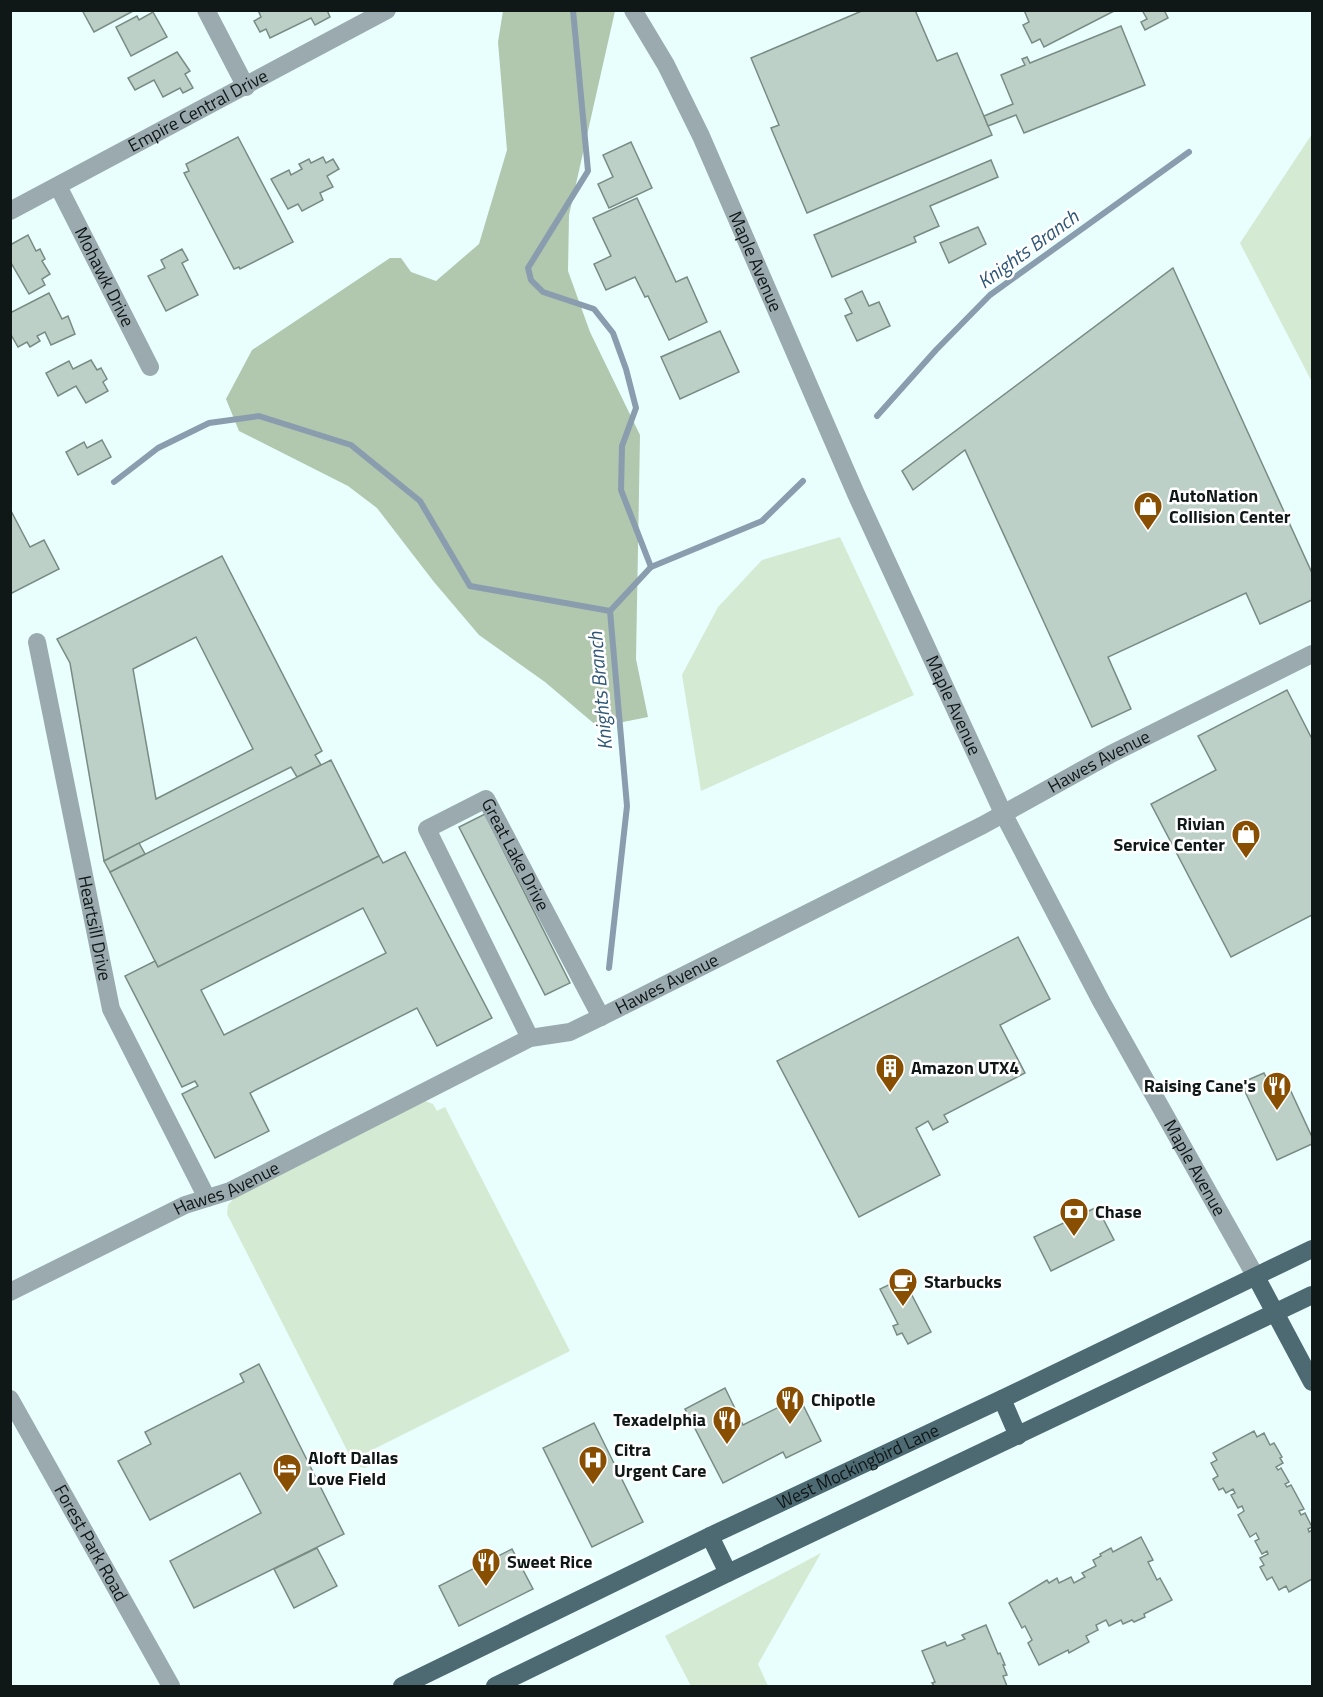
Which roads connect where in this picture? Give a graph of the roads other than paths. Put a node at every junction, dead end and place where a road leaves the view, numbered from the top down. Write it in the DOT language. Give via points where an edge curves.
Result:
graph roads {
  1 [pos="206,10"];
  2 [pos="387,10"];
  3 [pos="633,10"];
  4 [pos="246,87"];
  5 [pos="58,186"];
  6 [pos="10,211"];
  7 [pos="150,366"];
  8 [pos="37,642"];
  9 [pos="1312,654"];
  10 [pos="1003,813"];
  11 [pos="601,1017"];
  12 [pos="530,1038"];
  13 [pos="207,1198"];
  14 [pos="1312,1248"];
  15 [pos="1256,1277"];
  16 [pos="10,1292"];
  17 [pos="1312,1295"];
  18 [pos="1276,1314"];
  19 [pos="1312,1382"];
  20 [pos="1002,1398"];
  21 [pos="10,1399"];
  22 [pos="1018,1436"];
  23 [pos="710,1536"];
  24 [pos="728,1573"];
  25 [pos="171,1686"];
  26 [pos="402,1686"];
  27 [pos="495,1686"];
  1 -- 4 [label="street"];
  2 -- 4 [label="street, Empire Central Drive"];
  3 -- 10 [label="street, Maple Avenue" via="701,136 856,494"];
  4 -- 5 [label="street, Empire Central Drive"];
  5 -- 6 [label="street, Empire Central Drive"];
  5 -- 7 [label="street, Mohawk Drive"];
  8 -- 13 [label="street, Heartsill Drive" via="111,1009"];
  9 -- 10 [label="street, Hawes Avenue" via="1111,754"];
  10 -- 11 [label="street, Hawes Avenue"];
  10 -- 15 [label="street, Maple Avenue" via="1101,1001"];
  11 -- 12 [label="street, Hawes Avenue" via="570,1032"];
  11 -- 12 [label="street, Great Lake Drive" via="486,799 427,829"];
  12 -- 13 [label="street, Hawes Avenue" via="230,1191"];
  13 -- 16 [label="street, Hawes Avenue" via="185,1205"];
  14 -- 15 [label="main road, West Mockingbird Lane"];
  15 -- 18 [label="main road, Maple Avenue"];
  15 -- 20 [label="main road, West Mockingbird Lane"];
  17 -- 18 [label="main road"];
  18 -- 19 [label="main road, Maple Avenue"];
  18 -- 22 [label="main road"];
  20 -- 22 [label="main road"];
  20 -- 23 [label="main road, West Mockingbird Lane"];
  21 -- 25 [label="street, Forest Park Road"];
  22 -- 24 [label="main road"];
  23 -- 24 [label="main road"];
  23 -- 26 [label="main road, West Mockingbird Lane"];
  24 -- 27 [label="main road"];
}
